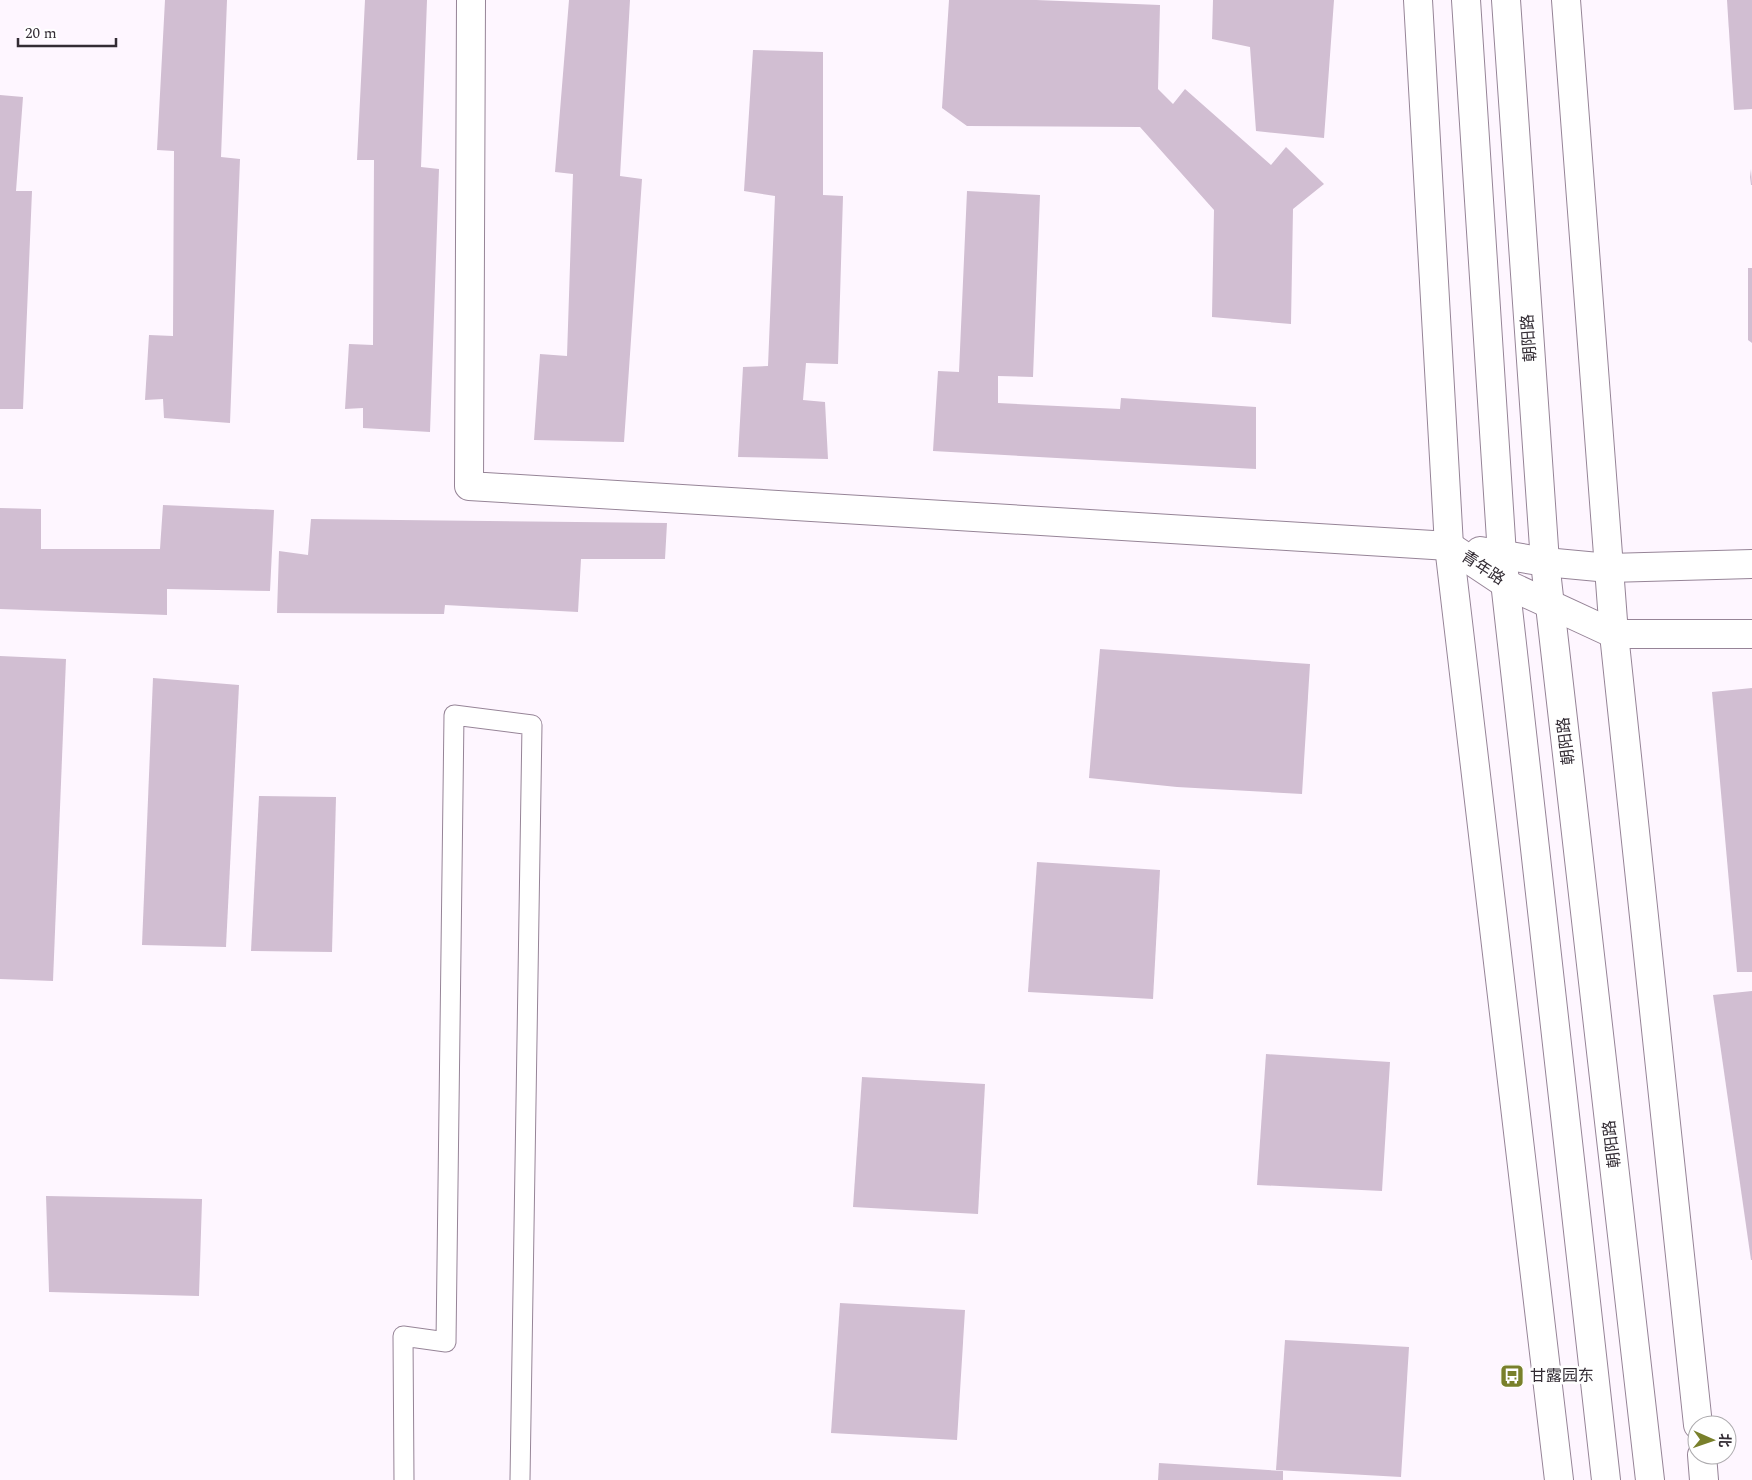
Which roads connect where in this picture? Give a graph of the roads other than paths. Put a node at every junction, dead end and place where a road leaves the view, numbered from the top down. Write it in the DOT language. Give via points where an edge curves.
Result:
graph roads {
  1 [pos="471,0"];
  2 [pos="1418,0"];
  3 [pos="1466,0"];
  4 [pos="1506,0"];
  5 [pos="1566,0"];
  6 [pos="1449,546"];
  7 [pos="1502,555"];
  8 [pos="1545,562"];
  9 [pos="1752,564"];
  10 [pos="1609,568"];
  11 [pos="1506,584"];
  12 [pos="1550,604"];
  13 [pos="1614,634"];
  14 [pos="1752,634"];
  15 [pos="1697,1415"];
  16 [pos="1703,1465"];
  17 [pos="404,1480"];
  18 [pos="520,1480"];
  19 [pos="1558,1480"];
  20 [pos="1606,1480"];
  21 [pos="1650,1480"];
  22 [pos="1704,1480"];
  1 -- 6 [label="main road" via="470,486"];
  2 -- 6 [label="main road"];
  3 -- 7 [label="main road"];
  4 -- 8 [label="main road, 朝阳路"];
  5 -- 10 [label="main road"];
  6 -- 7 [label="main road, 青年路"];
  6 -- 11 [label="main road, 青年路"];
  6 -- 19 [label="main road"];
  7 -- 8 [label="main road, 青年路"];
  7 -- 11 [label="main road"];
  8 -- 10 [label="main road, 青年路"];
  8 -- 12 [label="main road, 朝阳路"];
  9 -- 10 [label="main road, 青年路"];
  10 -- 13 [label="main road"];
  11 -- 12 [label="main road, 青年路"];
  11 -- 20 [label="main road"];
  12 -- 13 [label="main road, 青年路"];
  12 -- 21 [label="main road, 朝阳路"];
  13 -- 14 [label="main road, 青年路"];
  13 -- 15 [label="main road"];
  16 -- 22 [label="main road"];
  17 -- 18 [label="lane" via="404,1336 446,1342 454,715 532,724"];
}
